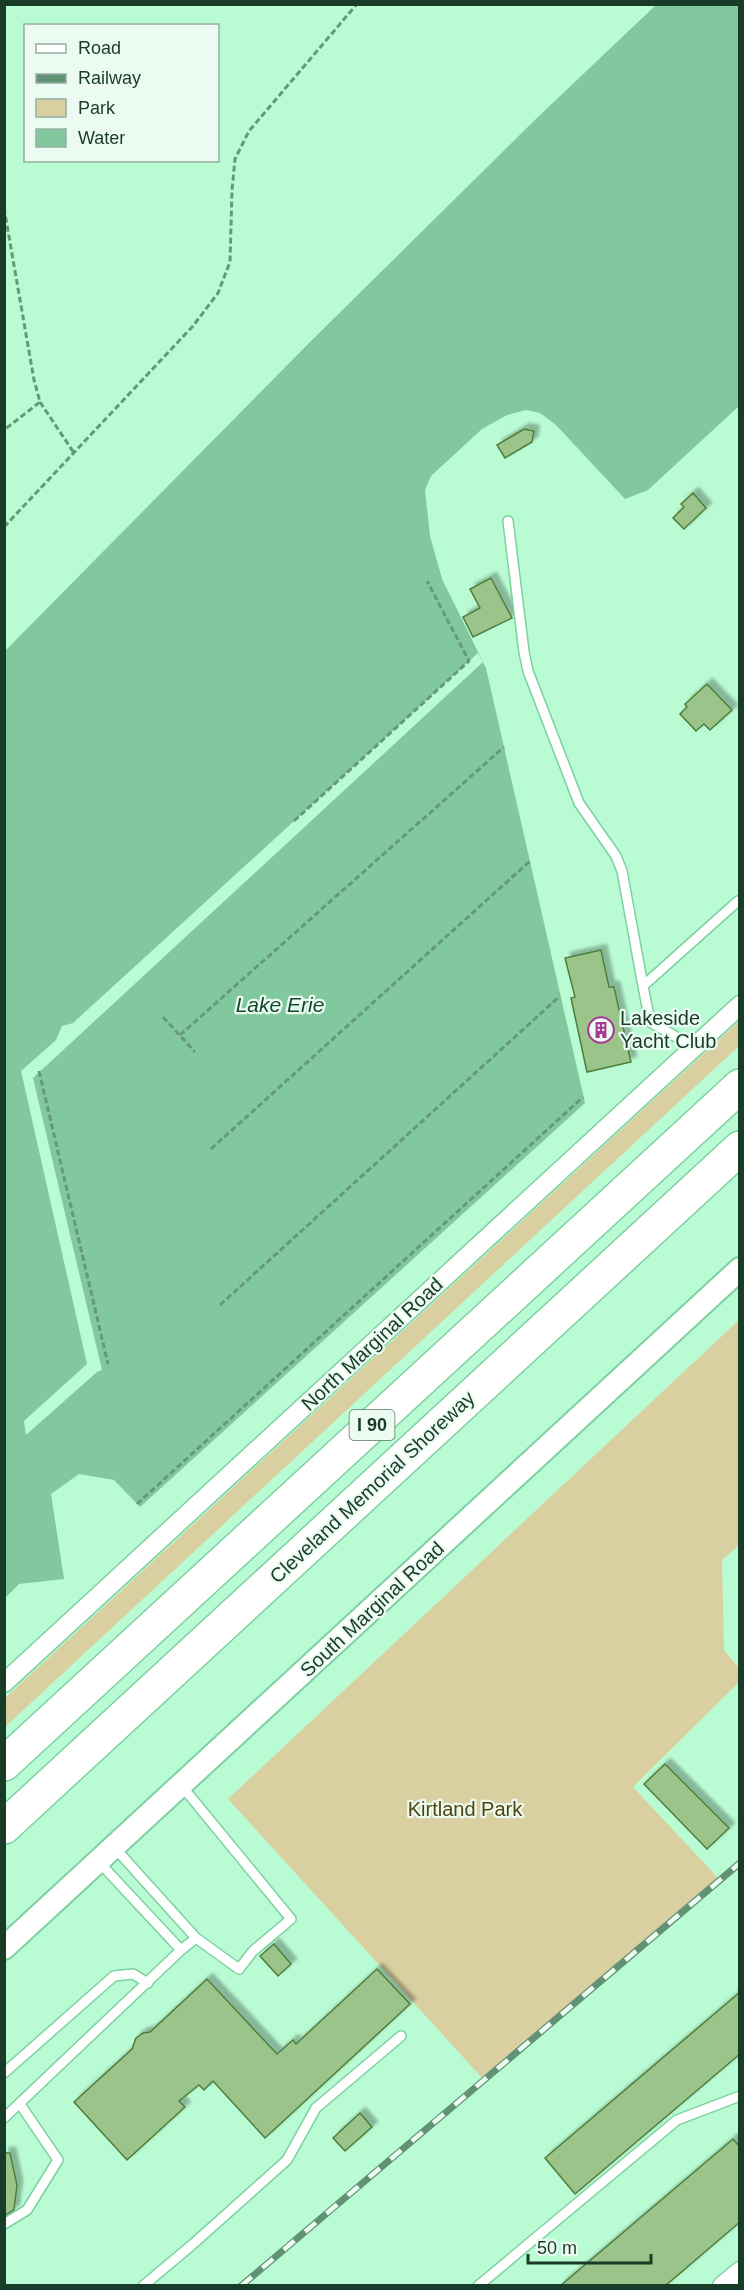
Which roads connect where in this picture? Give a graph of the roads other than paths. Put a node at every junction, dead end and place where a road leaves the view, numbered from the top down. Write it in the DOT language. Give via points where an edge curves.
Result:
graph roads {
  1 [pos="508,521"];
  2 [pos="738,901"];
  3 [pos="643,986"];
  4 [pos="740,1005"];
  5 [pos="694,1047"];
  6 [pos="740,1086"];
  7 [pos="740,1148"];
  8 [pos="740,1269"];
  9 [pos="4,1683"];
  10 [pos="4,1764"];
  11 [pos="182,1785"];
  12 [pos="4,1827"];
  13 [pos="106,1854"];
  14 [pos="196,1938"];
  15 [pos="4,1948"];
  16 [pos="181,1950"];
  17 [pos="148,1983"];
  18 [pos="401,2036"];
  19 [pos="4,2073"];
  20 [pos="740,2096"];
  21 [pos="20,2104"];
  22 [pos="4,2118"];
  23 [pos="4,2224"];
  24 [pos="740,2271"];
  25 [pos="142,2286"];
  26 [pos="478,2286"];
  27 [pos="722,2286"];
  1 -- 3 [label="lane" via="528,671 579,803 622,871"];
  2 -- 3 [label="lane"];
  3 -- 5 [label="lane" via="650,1022"];
  4 -- 5 [label="street, North Marginal Road"];
  5 -- 9 [label="street, North Marginal Road"];
  6 -- 10 [label="highway, I 90"];
  7 -- 12 [label="highway, Cleveland Memorial Shoreway / I 90"];
  8 -- 11 [label="street, South Marginal Road"];
  11 -- 13 [label="street, South Marginal Road"];
  11 -- 14 [label="lane" via="291,1919 253,1951 239,1969"];
  13 -- 14 [label="lane"];
  13 -- 15 [label="street, South Marginal Road"];
  13 -- 16 [label="lane"];
  14 -- 16 [label="lane"];
  16 -- 17 [label="lane"];
  17 -- 19 [label="lane" via="133,1974 114,1976"];
  17 -- 21 [label="lane"];
  18 -- 25 [label="lane" via="316,2108 287,2160"];
  20 -- 26 [label="lane" via="677,2120"];
  21 -- 22 [label="lane"];
  21 -- 23 [label="lane" via="58,2160 27,2210"];
  24 -- 27 [label="street"];
}
